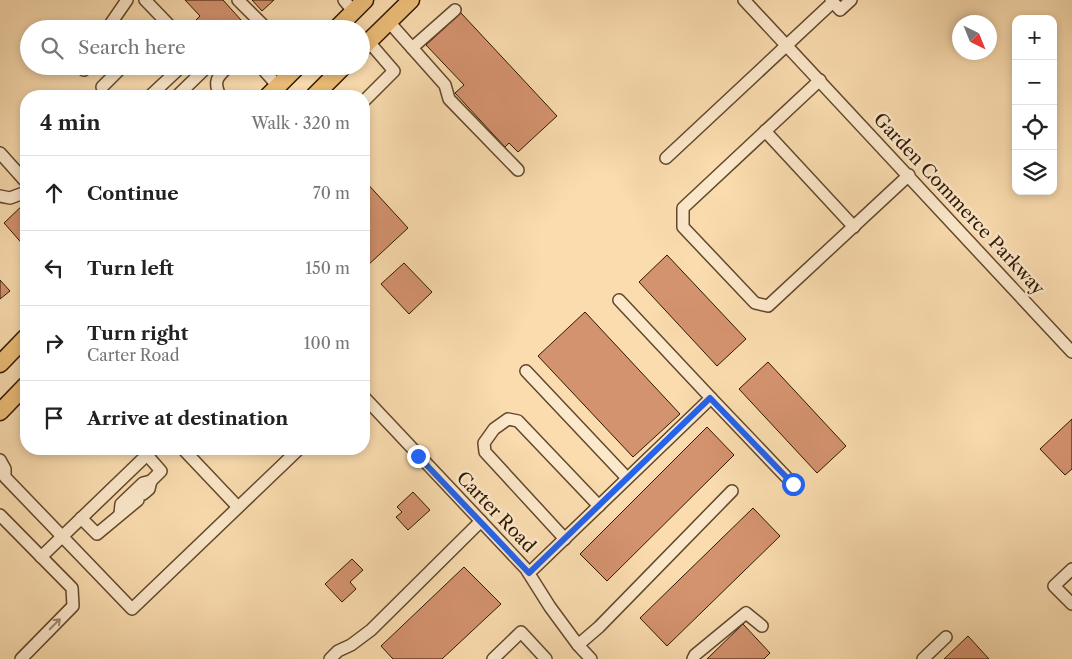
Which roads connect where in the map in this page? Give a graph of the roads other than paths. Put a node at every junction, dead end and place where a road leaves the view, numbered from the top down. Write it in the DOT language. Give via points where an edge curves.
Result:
graph roads {
  1 [pos="127,0"];
  2 [pos="145,0"];
  3 [pos="238,0"];
  4 [pos="411,0"];
  5 [pos="744,0"];
  6 [pos="851,0"];
  7 [pos="832,1"];
  8 [pos="354,4"];
  9 [pos="455,10"];
  10 [pos="113,20"];
  11 [pos="161,20"];
  12 [pos="258,20"];
  13 [pos="342,20"];
  14 [pos="389,22"];
  15 [pos="370,41"];
  16 [pos="787,46"];
  17 [pos="412,48"];
  18 [pos="370,50"];
  19 [pos="114,75"];
  20 [pos="172,75"];
  21 [pos="199,75"];
  22 [pos="220,75"];
  23 [pos="265,75"];
  24 [pos="289,75"];
  25 [pos="335,75"];
  26 [pos="820,80"];
  27 [pos="102,87"];
  28 [pos="156,90"];
  29 [pos="183,90"];
  30 [pos="216,90"];
  31 [pos="272,90"];
  32 [pos="274,90"];
  33 [pos="320,90"];
  34 [pos="370,95"];
  35 [pos="765,131"];
  36 [pos="0,153"];
  37 [pos="666,158"];
  38 [pos="518,170"];
  39 [pos="20,175"];
  40 [pos="908,175"];
  41 [pos="20,194"];
  42 [pos="0,196"];
  43 [pos="854,226"];
  44 [pos="620,300"];
  45 [pos="20,342"];
  46 [pos="1072,352"];
  47 [pos="2,358"];
  48 [pos="526,371"];
  49 [pos="20,391"];
  50 [pos="710,398"];
  51 [pos="370,403"];
  52 [pos="0,412"];
  53 [pos="147,455"];
  54 [pos="152,455"];
  55 [pos="189,455"];
  56 [pos="293,455"];
  57 [pos="0,460"];
  58 [pos="628,478"];
  59 [pos="151,482"];
  60 [pos="793,484"];
  61 [pos="732,491"];
  62 [pos="599,506"];
  63 [pos="238,507"];
  64 [pos="120,514"];
  65 [pos="0,515"];
  66 [pos="81,518"];
  67 [pos="481,521"];
  68 [pos="62,536"];
  69 [pos="565,539"];
  70 [pos="41,556"];
  71 [pos="1072,569"];
  72 [pos="529,573"];
  73 [pos="1072,604"];
  74 [pos="762,626"];
  75 [pos="946,637"];
  76 [pos="578,645"];
  77 [pos="542,658"];
  78 [pos="21,659"];
  79 [pos="330,659"];
  80 [pos="493,659"];
  81 [pos="591,659"];
  82 [pos="693,659"];
  83 [pos="922,659"];
  1 -- 10 [label="street"];
  2 -- 11 [label="street"];
  3 -- 12 [label="street"];
  4 -- 14 [label="highway"];
  5 -- 16 [label="street, Garden Commerce Parkway"];
  6 -- 7 [label="street" via="840,10"];
  7 -- 16 [label="street"];
  8 -- 13 [label="highway"];
  9 -- 17 [label="street"];
  14 -- 15 [label="highway"];
  14 -- 17 [label="street"];
  16 -- 26 [label="street, Garden Commerce Parkway"];
  16 -- 37 [label="street"];
  17 -- 38 [label="street" via="445,86 449,99"];
  18 -- 34 [label="street" via="394,71"];
  19 -- 27 [label="street"];
  20 -- 28 [label="street"];
  21 -- 29 [label="street"];
  22 -- 30 [label="street"];
  23 -- 31 [label="street"];
  24 -- 32 [label="highway"];
  25 -- 33 [label="highway"];
  26 -- 35 [label="street"];
  26 -- 40 [label="street, Garden Commerce Parkway"];
  35 -- 43 [label="street"];
  35 -- 43 [label="street" via="683,208 683,228 755,303 768,306"];
  36 -- 39 [label="street"];
  40 -- 43 [label="street"];
  40 -- 46 [label="street, Garden Commerce Parkway"];
  41 -- 42 [label="street" via="10,198"];
  44 -- 50 [label="street"];
  45 -- 47 [label="highway"];
  48 -- 58 [label="street"];
  49 -- 52 [label="highway"];
  50 -- 58 [label="street"];
  50 -- 60 [label="street"];
  51 -- 67 [label="street, Carter Road"];
  53 -- 66 [label="street"];
  54 -- 59 [label="street" via="161,471"];
  55 -- 63 [label="street"];
  56 -- 63 [label="street"];
  57 -- 68 [label="street" via="5,477"];
  58 -- 62 [label="street"];
  59 -- 64 [label="street" via="149,489"];
  59 -- 64 [label="street" via="142,483 121,504"];
  61 -- 76 [label="street"];
  62 -- 69 [label="street"];
  62 -- 69 [label="street" via="518,421 508,419 494,429 484,443 485,452"];
  63 -- 68 [label="street" via="132,609"];
  64 -- 66 [label="street" via="97,534"];
  65 -- 70 [label="street"];
  66 -- 68 [label="street"];
  67 -- 72 [label="street, Carter Road"];
  67 -- 79 [label="street" via="370,630"];
  68 -- 70 [label="street"];
  69 -- 72 [label="street"];
  78 -- 70 [label="street, one-way" via="74,606 72,588"];
  71 -- 73 [label="street" via="1054,586"];
  72 -- 76 [label="street, Carter Road"];
  74 -- 82 [label="street" via="746,614"];
  75 -- 83 [label="street"];
  76 -- 81 [label="street, Carter Road"];
  77 -- 80 [label="street" via="521,632"];
}
